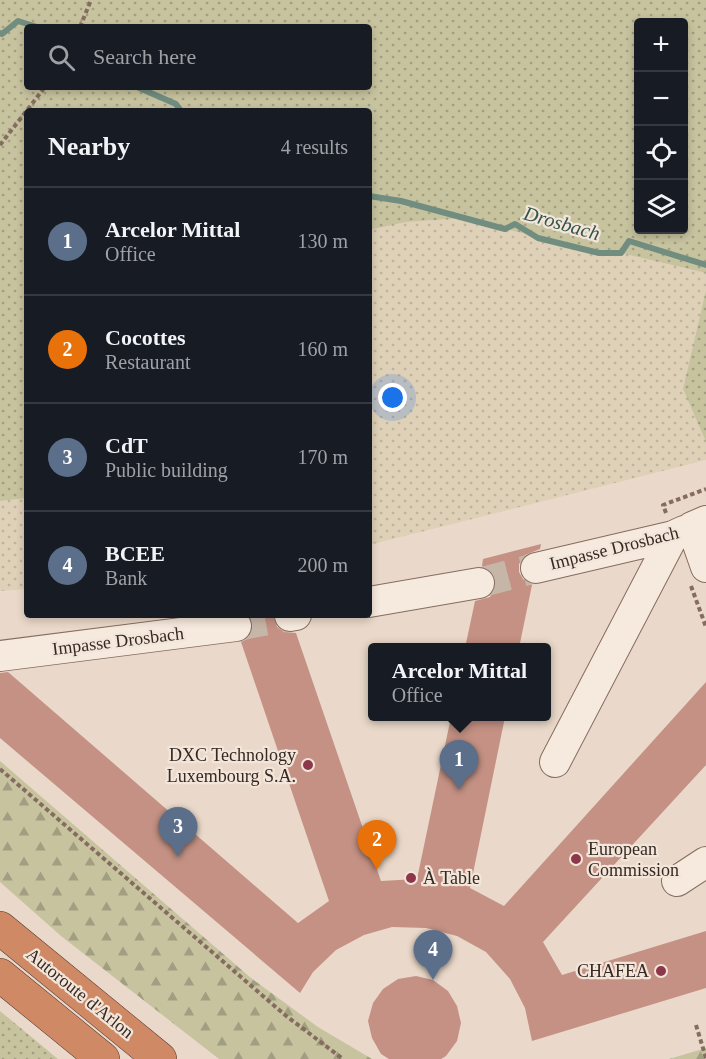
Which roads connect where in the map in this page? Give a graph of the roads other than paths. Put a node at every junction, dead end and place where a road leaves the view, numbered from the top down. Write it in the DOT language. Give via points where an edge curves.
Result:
graph roads {
  1 [pos="690,528"];
  2 [pos="706,567"];
  3 [pos="536,568"];
  4 [pos="479,583"];
  5 [pos="372,601"];
  6 [pos="236,626"];
  7 [pos="0,656"];
  8 [pos="555,762"];
  9 [pos="706,862"];
  10 [pos="677,881"];
  11 [pos="0,928"];
  12 [pos="0,975"];
  13 [pos="103,1059"];
  14 [pos="160,1059"];
  1 -- 2 [label="street"];
  1 -- 3 [label="street, Impasse Drosbach"];
  1 -- 8 [label="street"];
  4 -- 5 [label="street"];
  6 -- 7 [label="street, Impasse Drosbach"];
  9 -- 10 [label="street"];
  11 -- 14 [label="highway, Autoroute d'Arlon"];
  12 -- 13 [label="highway, Autoroute d'Arlon"];
}
